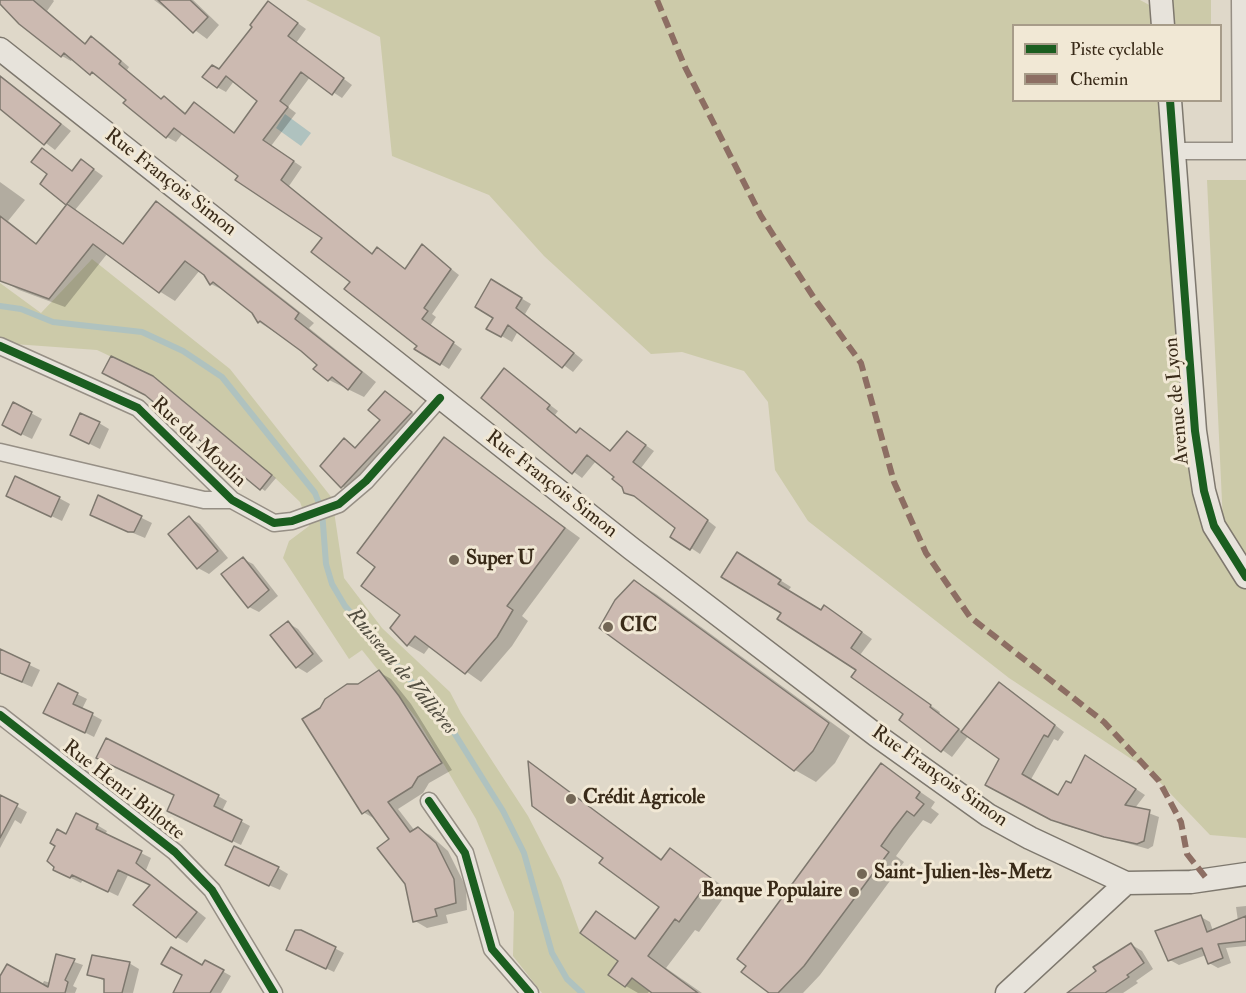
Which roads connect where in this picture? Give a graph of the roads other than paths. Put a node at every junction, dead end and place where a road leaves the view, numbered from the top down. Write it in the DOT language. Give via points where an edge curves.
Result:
graph roads {
  1 [pos="1161,0"];
  2 [pos="1240,0"];
  3 [pos="1163,24"];
  4 [pos="0,50"];
  5 [pos="1170,102"];
  6 [pos="1174,151"];
  7 [pos="1243,151"];
  8 [pos="0,346"];
  9 [pos="440,398"];
  10 [pos="0,452"];
  11 [pos="232,500"];
  12 [pos="1246,577"];
  13 [pos="0,715"];
  14 [pos="429,801"];
  15 [pos="1246,874"];
  16 [pos="1126,883"];
  17 [pos="274,993"];
  18 [pos="530,993"];
  19 [pos="1006,993"];
  1 -- 3 [label="main road"];
  2 -- 7 [label="street"];
  4 -- 9 [label="main road, Rue François Simon"];
  5 -- 6 [label="main road, Avenue de Lyon"];
  6 -- 7 [label="street"];
  6 -- 12 [label="main road, Avenue de Lyon" via="1195,431 1204,491 1214,526"];
  8 -- 11 [label="street, Rue du Moulin" via="138,408"];
  9 -- 11 [label="street, Rue du Moulin" via="366,481 339,504 292,521 274,523"];
  9 -- 16 [label="main road, Rue François Simon" via="876,735 988,815"];
  10 -- 11 [label="street" via="204,500"];
  13 -- 17 [label="street, Rue Henri Billotte" via="175,852 205,882"];
  14 -- 18 [label="street" via="465,852 492,950"];
  15 -- 16 [label="main road" via="1191,882"];
  16 -- 19 [label="main road"];
}
